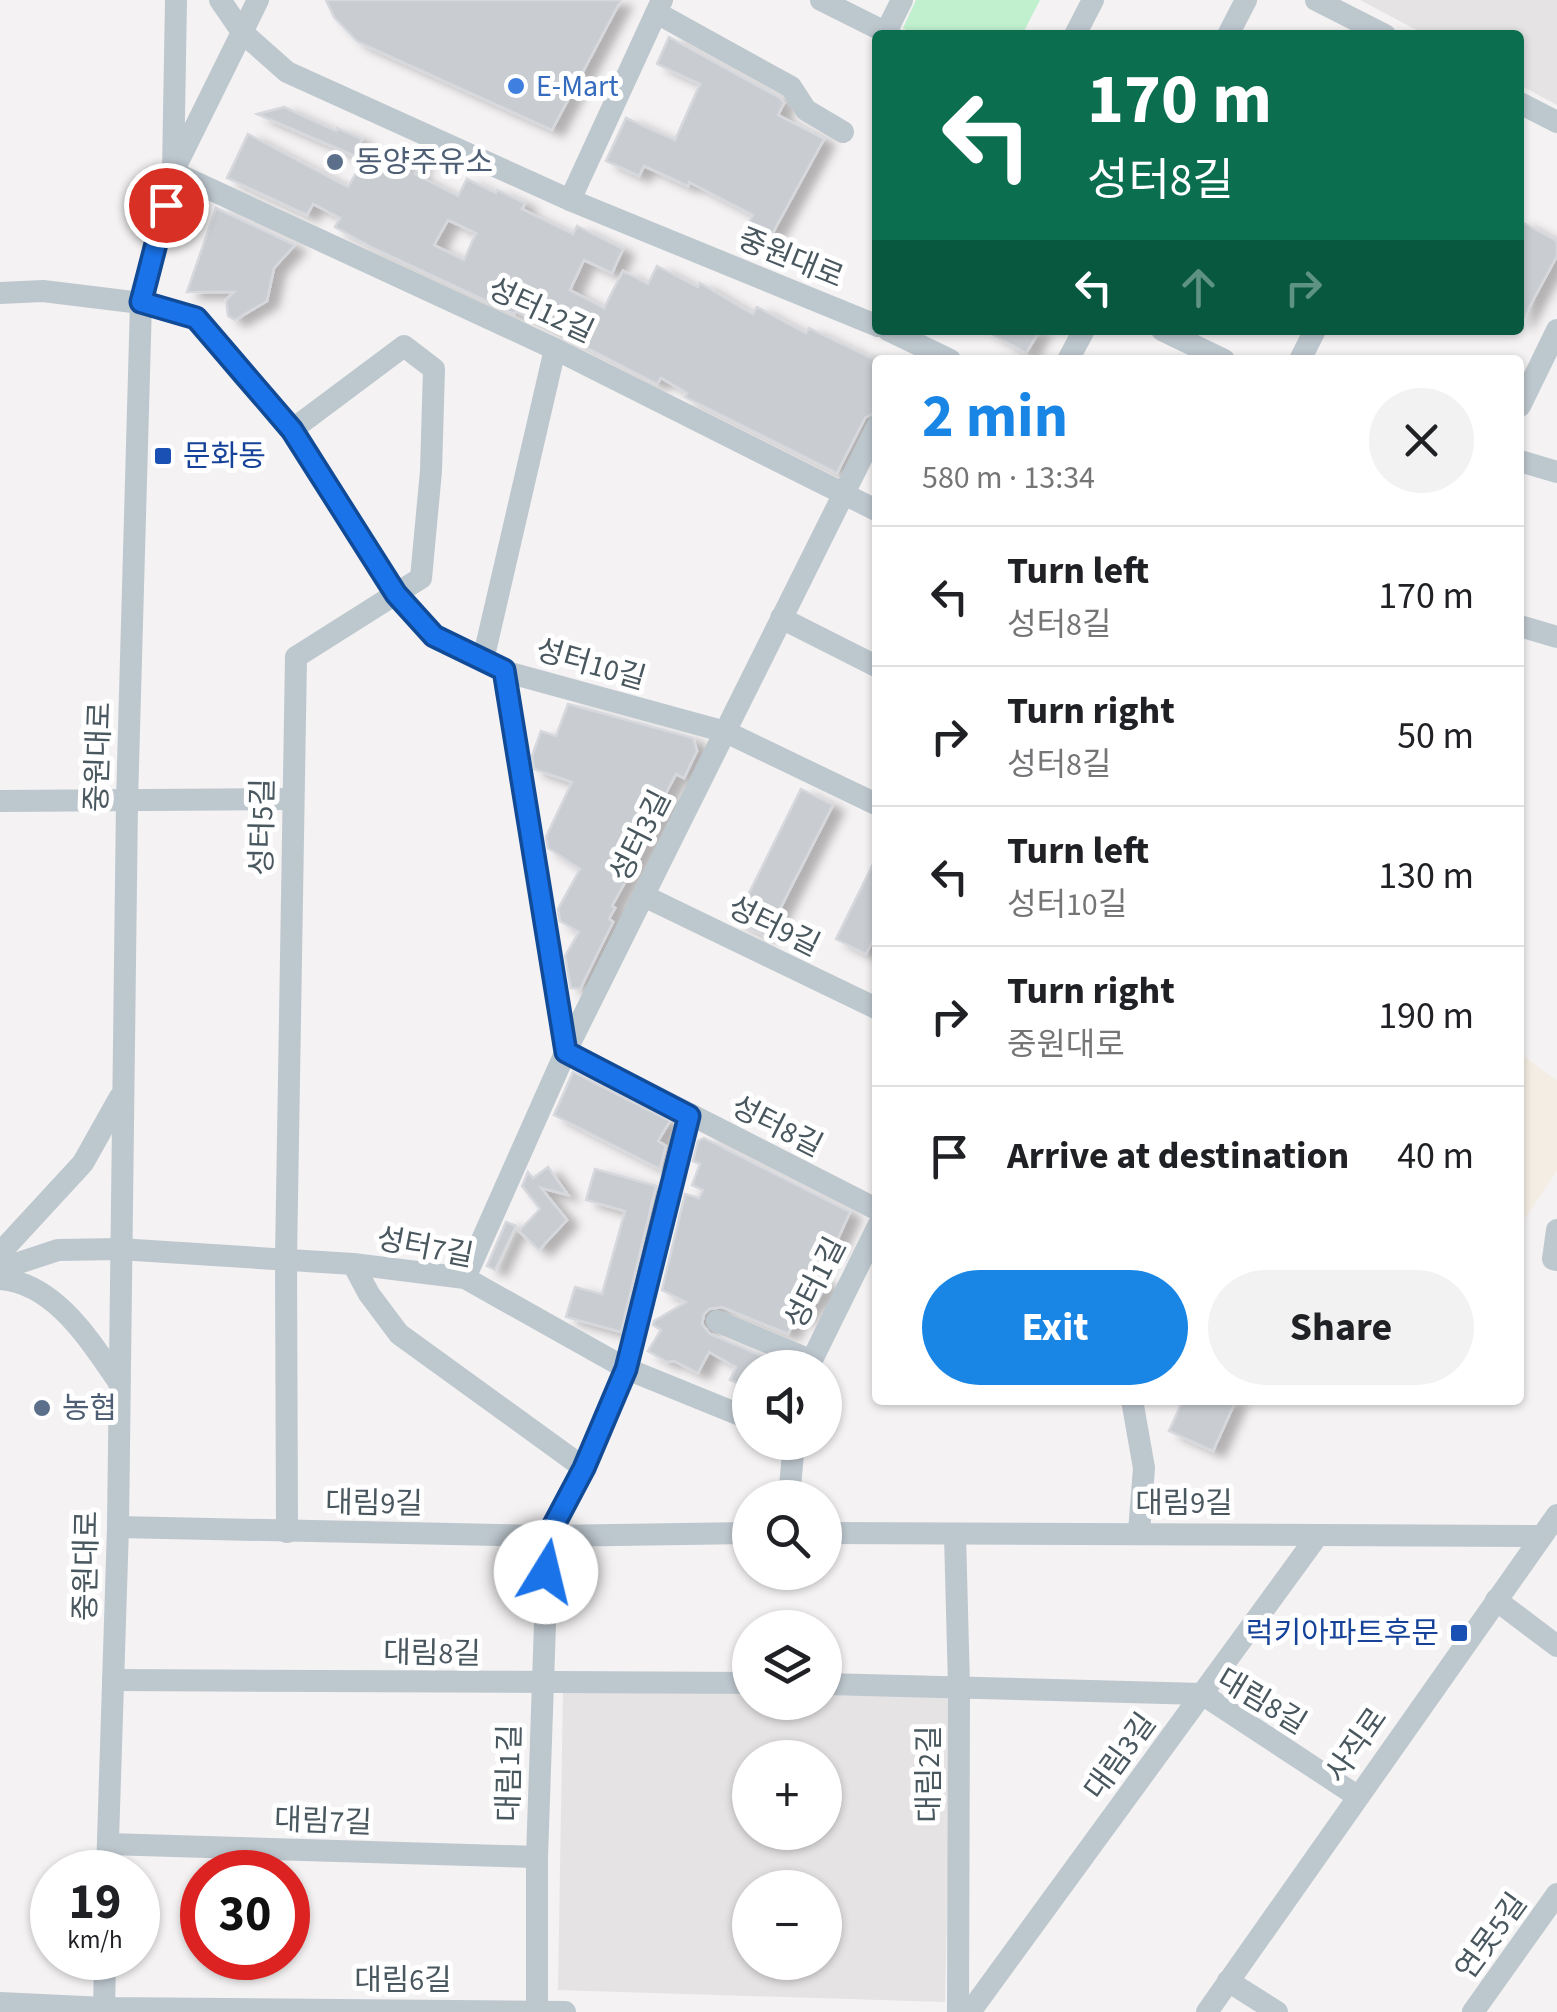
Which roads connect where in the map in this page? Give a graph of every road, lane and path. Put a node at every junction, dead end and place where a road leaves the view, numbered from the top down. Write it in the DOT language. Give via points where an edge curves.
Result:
graph roads {
  1 [pos="176,0"];
  2 [pos="220,0"];
  3 [pos="258,0"];
  4 [pos="821,0"];
  5 [pos="902,0"];
  6 [pos="1093,0"];
  7 [pos="1246,0"];
  8 [pos="1316,0"];
  9 [pos="660,6"];
  10 [pos="880,30"];
  11 [pos="890,30"];
  12 [pos="1078,30"];
  13 [pos="1231,30"];
  14 [pos="1375,30"];
  15 [pos="242,32"];
  16 [pos="1524,105"];
  17 [pos="1557,122"];
  18 [pos="843,132"];
  19 [pos="174,172"];
  20 [pos="570,200"];
  21 [pos="0,293"];
  22 [pos="141,302"];
  23 [pos="872,324"];
  24 [pos="1557,330"];
  25 [pos="1172,335"];
  26 [pos="555,349"];
  27 [pos="1214,355"];
  28 [pos="1524,398"];
  29 [pos="292,430"];
  30 [pos="872,436"];
  31 [pos="1524,462"];
  32 [pos="1557,472"];
  33 [pos="843,494"];
  34 [pos="872,508"];
  35 [pos="396,594"];
  36 [pos="781,618"];
  37 [pos="1524,627"];
  38 [pos="1557,638"];
  39 [pos="872,664"];
  40 [pos="494,665"];
  41 [pos="726,732"];
  42 [pos="292,799"];
  43 [pos="0,801"];
  44 [pos="127,801"];
  45 [pos="872,802"];
  46 [pos="644,896"];
  47 [pos="872,1006"];
  48 [pos="566,1052"];
  49 [pos="122,1094"];
  50 [pos="689,1116"];
  51 [pos="872,1207"];
  52 [pos="1557,1230"];
  53 [pos="872,1238"];
  54 [pos="119,1249"];
  55 [pos="0,1254"];
  56 [pos="286,1259"];
  57 [pos="1557,1260"];
  58 [pos="353,1264"];
  59 [pos="0,1269"];
  60 [pos="0,1278"];
  61 [pos="465,1278"];
  62 [pos="717,1321"];
  63 [pos="779,1350"];
  64 [pos="816,1350"];
  65 [pos="626,1369"];
  66 [pos="118,1382"];
  67 [pos="1133,1405"];
  68 [pos="732,1412"];
  69 [pos="584,1468"];
  70 [pos="1557,1515"];
  71 [pos="118,1527"];
  72 [pos="287,1532"];
  73 [pos="1139,1532"];
  74 [pos="732,1533"];
  75 [pos="842,1533"];
  76 [pos="1318,1534"];
  77 [pos="548,1536"];
  78 [pos="955,1536"];
  79 [pos="1542,1536"];
  80 [pos="1496,1600"];
  81 [pos="1557,1646"];
  82 [pos="113,1680"];
  83 [pos="732,1683"];
  84 [pos="542,1684"];
  85 [pos="842,1684"];
  86 [pos="959,1686"];
  87 [pos="1202,1694"];
  88 [pos="1357,1796"];
  89 [pos="108,1844"];
  90 [pos="108,1850"];
  91 [pos="537,1857"];
  92 [pos="1557,1894"];
  93 [pos="105,1980"];
  94 [pos="1228,1981"];
  95 [pos="0,2003"];
  96 [pos="104,2010"];
  97 [pos="537,2011"];
  98 [pos="565,2012"];
  99 [pos="958,2012"];
  100 [pos="970,2012"];
  101 [pos="1207,2012"];
  102 [pos="1278,2012"];
  103 [pos="1473,2012"];
  1 -- 19 [label="street"];
  2 -- 15 [label="street"];
  3 -- 15 [label="street"];
  4 -- 10 [label="street"];
  5 -- 11 [label="street"];
  6 -- 12 [label="street"];
  7 -- 13 [label="street"];
  8 -- 14 [label="street"];
  9 -- 18 [label="street" via="791,88 806,110"];
  9 -- 20 [label="street"];
  15 -- 19 [label="street, 중원대로"];
  15 -- 20 [label="street, 중원대로" via="286,72"];
  16 -- 17 [label="street"];
  19 -- 22 [label="street, 중원대로"];
  19 -- 26 [label="street, 성터12길"];
  20 -- 23 [label="street, 중원대로"];
  21 -- 22 [label="street, 성터10길"];
  22 -- 29 [label="street, 성터10길" via="196,318"];
  22 -- 44 [label="street, 중원대로"];
  24 -- 28 [label="street"];
  25 -- 27 [label="street"];
  26 -- 33 [label="street, 성터12길"];
  26 -- 40 [label="street"];
  29 -- 35 [label="street, 성터10길"];
  29 -- 35 [label="street, 성터5길" via="404,346 434,369 421,578"];
  30 -- 33 [label="street, 성터3길"];
  31 -- 32 [label="street"];
  33 -- 34 [label="street, 성터12길"];
  33 -- 36 [label="street, 성터3길"];
  35 -- 40 [label="street, 성터10길" via="434,636"];
  35 -- 42 [label="street, 성터5길" via="296,657"];
  36 -- 39 [label="street"];
  36 -- 41 [label="street, 성터3길"];
  37 -- 38 [label="street"];
  40 -- 41 [label="street, 성터10길"];
  40 -- 48 [label="street"];
  41 -- 45 [label="street, 성터10길"];
  41 -- 46 [label="street, 성터3길"];
  42 -- 44 [label="street"];
  42 -- 56 [label="street, 성터5길"];
  43 -- 44 [label="street"];
  44 -- 49 [label="street, 중원대로"];
  46 -- 47 [label="street, 성터9길"];
  46 -- 48 [label="street, 성터3길"];
  48 -- 50 [label="street, 성터8길"];
  48 -- 61 [label="street, 성터3길"];
  49 -- 54 [label="street, 중원대로"];
  49 -- 55 [label="street" via="83,1163"];
  50 -- 51 [label="street, 성터8길"];
  50 -- 65 [label="street"];
  52 -- 57 [label="street"];
  53 -- 64 [label="street, 성터1길"];
  54 -- 56 [label="street, 성터7길"];
  54 -- 59 [label="street, 성터7길" via="58,1250"];
  54 -- 66 [label="street, 중원대로"];
  56 -- 58 [label="street, 성터7길"];
  56 -- 72 [label="street, 성터5길"];
  58 -- 61 [label="street, 성터7길"];
  58 -- 69 [label="street" via="399,1334"];
  60 -- 66 [label="street" via="40,1292 70,1316"];
  61 -- 65 [label="street, 성터7길"];
  62 -- 63 [label="street"];
  65 -- 68 [label="street, 성터7길"];
  65 -- 69 [label="street"];
  66 -- 71 [label="street, 중원대로"];
  67 -- 73 [label="street" via="1144,1468"];
  69 -- 77 [label="street"];
  70 -- 79 [label="street, 사직로"];
  71 -- 72 [label="street, 대림9길"];
  71 -- 82 [label="street, 중원대로"];
  72 -- 77 [label="street, 대림9길"];
  73 -- 76 [label="street, 대림9길"];
  73 -- 78 [label="street, 대림9길"];
  74 -- 77 [label="street, 대림9길"];
  75 -- 78 [label="street, 대림9길"];
  76 -- 79 [label="street, 대림9길"];
  76 -- 87 [label="street, 대림3길"];
  77 -- 84 [label="street, 대림1길"];
  78 -- 86 [label="street, 대림2길"];
  79 -- 80 [label="street, 사직로"];
  80 -- 81 [label="street"];
  80 -- 88 [label="street, 사직로"];
  82 -- 84 [label="street, 대림8길"];
  82 -- 89 [label="street, 중원대로"];
  83 -- 84 [label="street, 대림8길"];
  84 -- 91 [label="street, 대림1길"];
  85 -- 86 [label="street, 대림8길"];
  86 -- 87 [label="street, 대림8길"];
  86 -- 99 [label="street, 대림2길"];
  87 -- 88 [label="street, 대림8길"];
  87 -- 100 [label="street, 대림3길"];
  88 -- 94 [label="street, 사직로"];
  89 -- 90 [label="street, 중원대로"];
  89 -- 91 [label="street, 대림7길"];
  91 -- 97 [label="street, 대림1길"];
  92 -- 103 [label="street, 연못5길"];
  93 -- 96 [label="street"];
  94 -- 101 [label="street, 사직로"];
  94 -- 102 [label="street"];
  95 -- 96 [label="street, 대림6길"];
  96 -- 97 [label="street, 대림6길"];
  97 -- 98 [label="street, 대림6길"];
}
